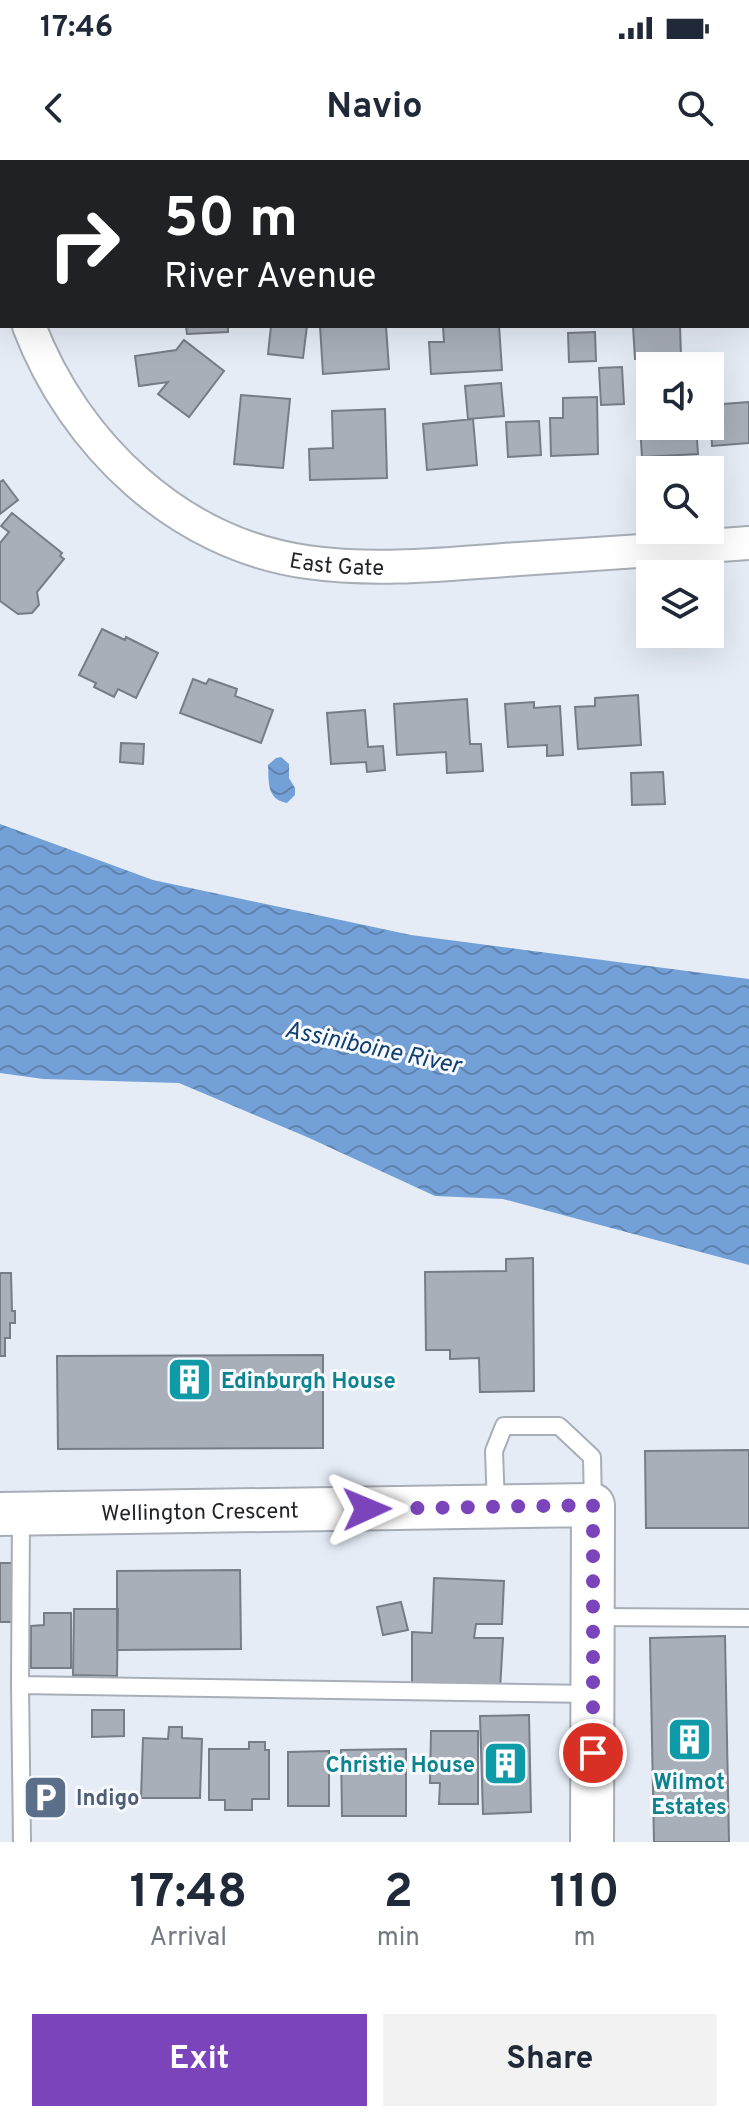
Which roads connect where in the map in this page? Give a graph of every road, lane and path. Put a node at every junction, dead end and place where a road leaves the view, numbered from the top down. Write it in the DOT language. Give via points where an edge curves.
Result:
graph roads {
  1 [pos="30,328"];
  2 [pos="749,543"];
  3 [pos="593,1505"];
  4 [pos="496,1507"];
  5 [pos="11,1514"];
  6 [pos="593,1617"];
  7 [pos="749,1618"];
  8 [pos="20,1685"];
  9 [pos="594,1694"];
  10 [pos="22,1842"];
  11 [pos="592,1842"];
  1 -- 2 [label="street, East Gate" via="59,391 129,476 179,513 262,552 331,565 400,567"];
  3 -- 4 [label="street, Wellington Crescent"];
  3 -- 4 [label="lane" via="592,1457 559,1426 504,1426 494,1451"];
  3 -- 6 [label="street"];
  4 -- 5 [label="street, Wellington Crescent"];
  5 -- 8 [label="lane"];
  6 -- 7 [label="lane"];
  6 -- 9 [label="street"];
  8 -- 9 [label="lane"];
  8 -- 10 [label="lane"];
  9 -- 11 [label="street"];
}
